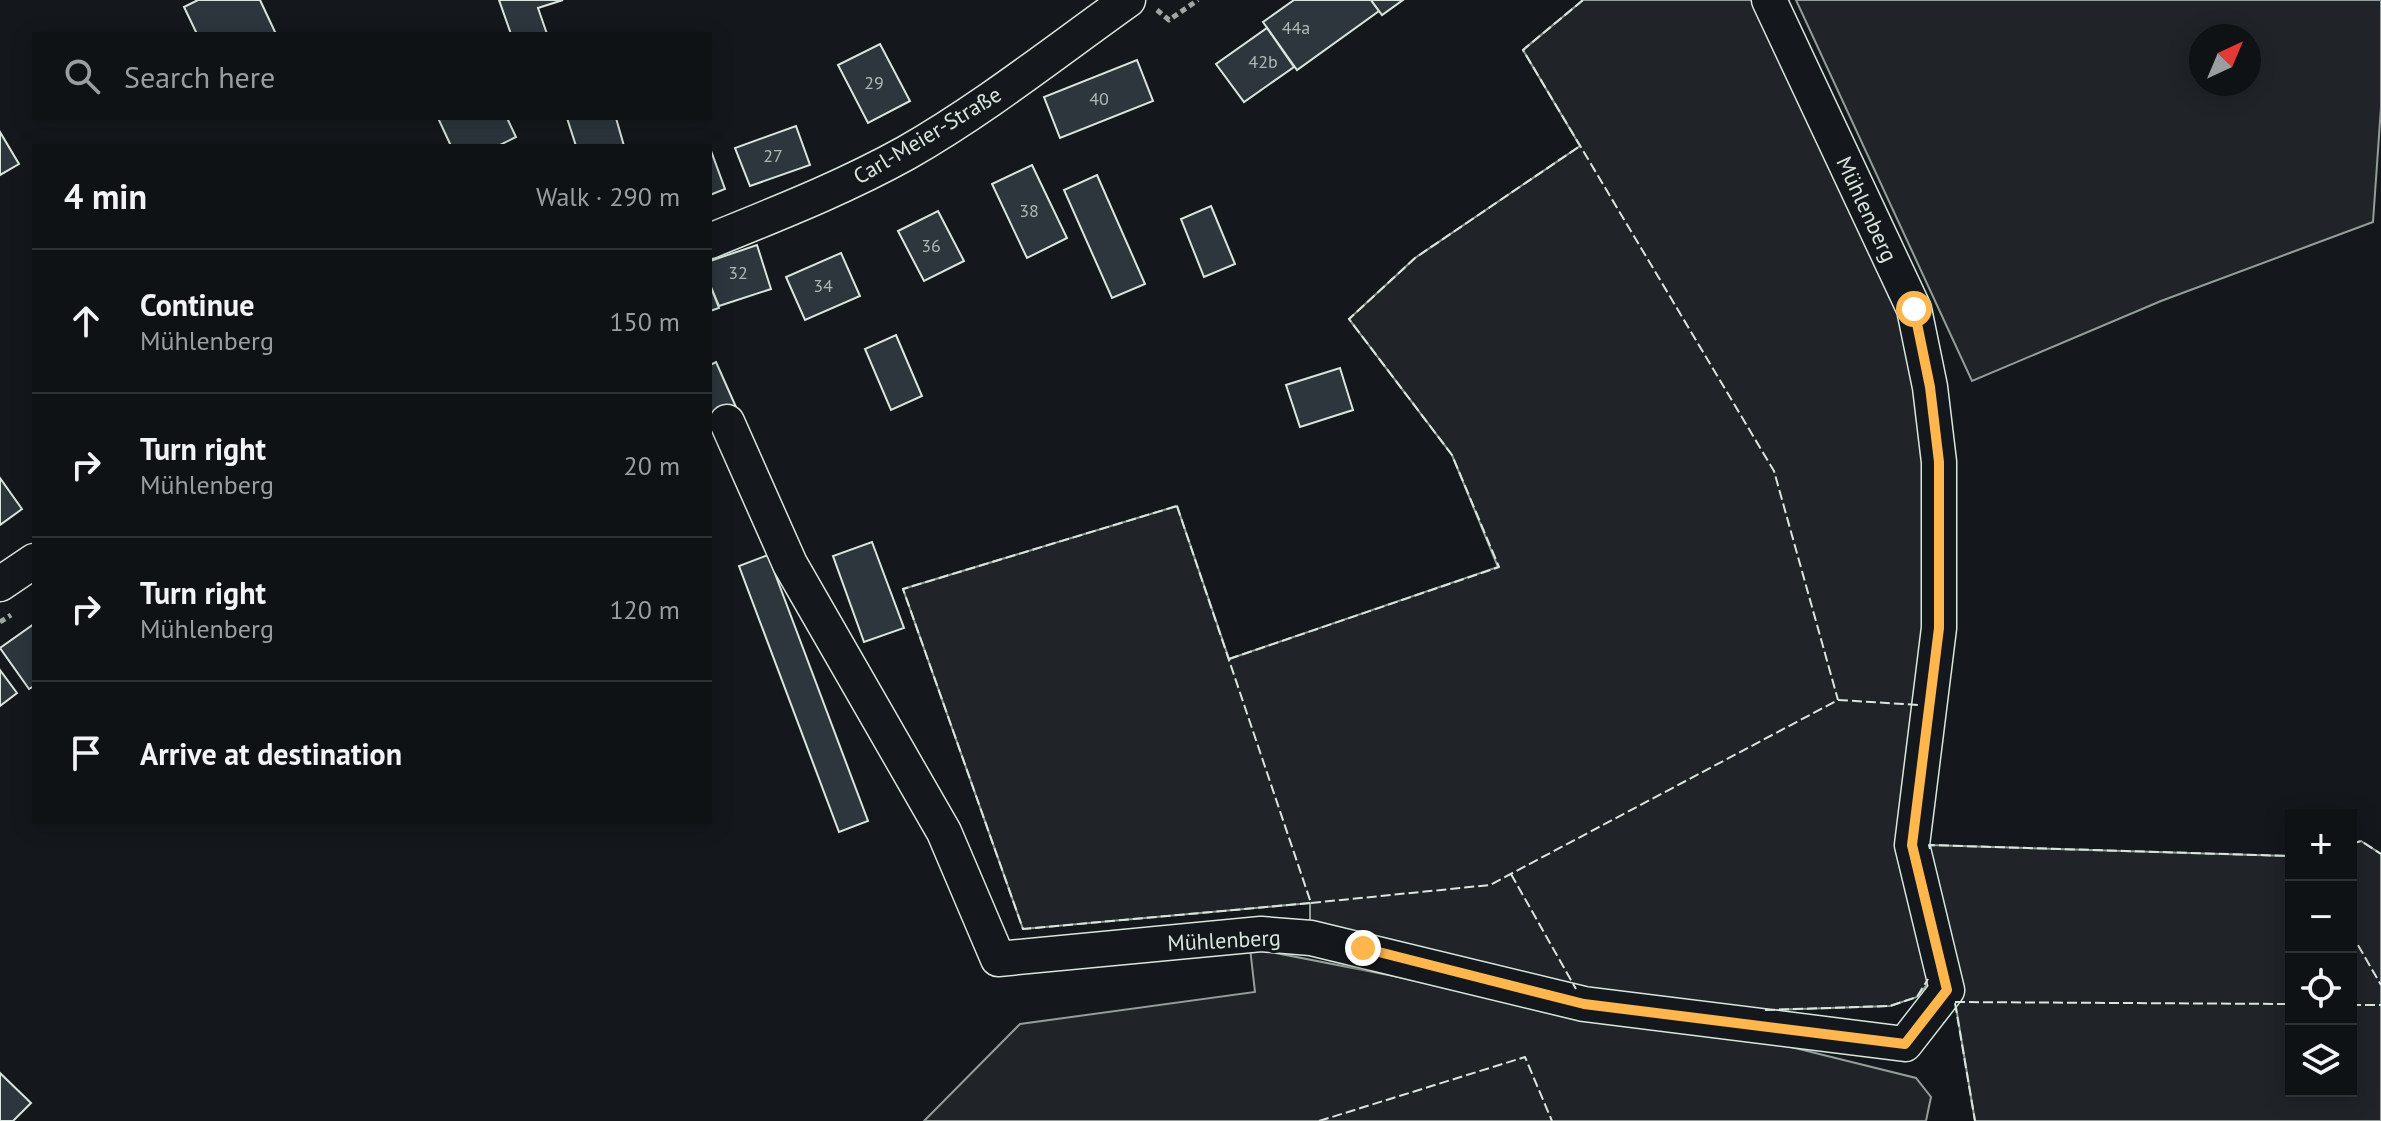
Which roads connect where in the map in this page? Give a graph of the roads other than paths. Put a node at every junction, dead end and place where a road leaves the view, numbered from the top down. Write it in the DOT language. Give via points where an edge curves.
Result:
graph roads {
  1 [pos="1128,0"];
  2 [pos="1769,0"];
  3 [pos="712,240"];
  4 [pos="727,422"];
  5 [pos="32,562"];
  6 [pos="0,584"];
  1 -- 3 [label="street, Carl-Meier-Straße" via="907,152 851,182"];
  2 -- 4 [label="street, Mühlenberg" via="1914,309 1930,387 1939,462 1939,628 1912,845 1947,990 1905,1044 1584,1004 1311,938 1261,934 998,959 944,832 790,564"];
  5 -- 6 [label="street"];
}
